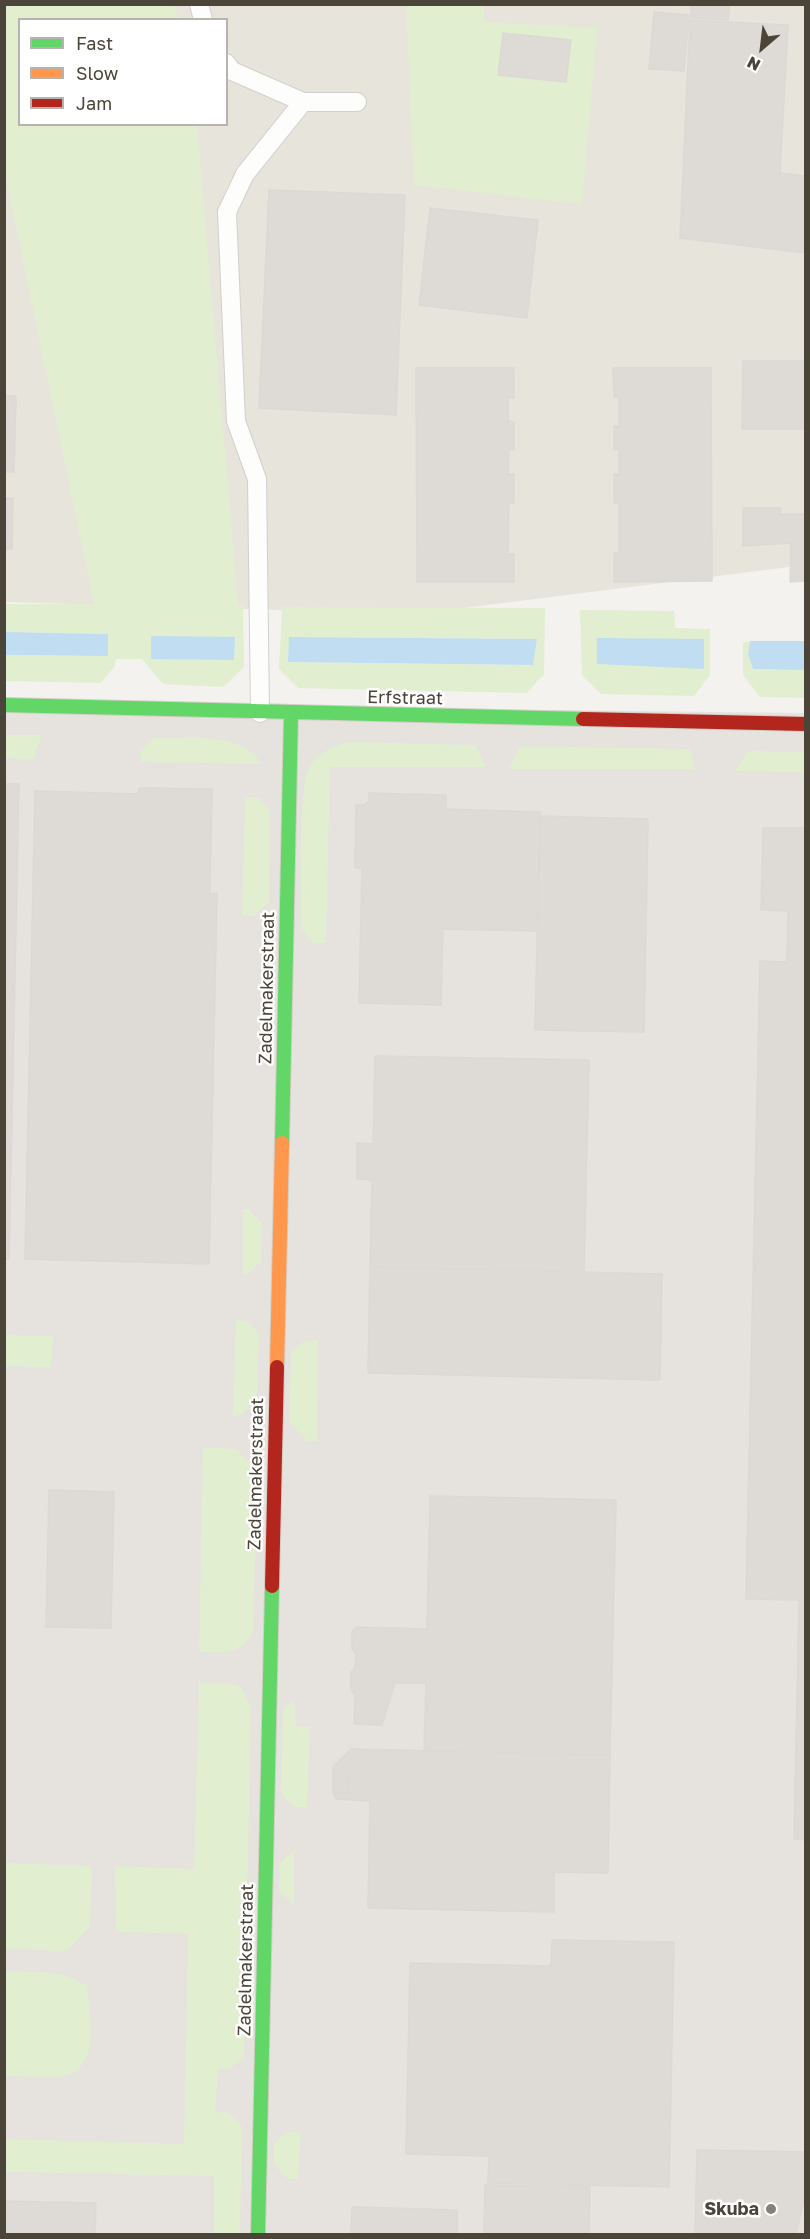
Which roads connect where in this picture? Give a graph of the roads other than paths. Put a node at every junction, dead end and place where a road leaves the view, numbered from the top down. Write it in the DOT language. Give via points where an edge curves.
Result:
graph roads {
  1 [pos="228,66"];
  2 [pos="303,102"];
  3 [pos="357,102"];
  4 [pos="4,705"];
  5 [pos="260,713"];
  6 [pos="291,714"];
  7 [pos="806,724"];
  8 [pos="258,2235"];
  1 -- 2 [label="lane" via="232,71"];
  2 -- 3 [label="lane"];
  2 -- 5 [label="lane" via="245,174 227,212 236,421 257,479"];
  4 -- 5 [label="street, Erfstraat"];
  5 -- 6 [label="street, Erfstraat"];
  6 -- 7 [label="street, Erfstraat"];
  6 -- 8 [label="street, Zadelmakerstraat"];
}
